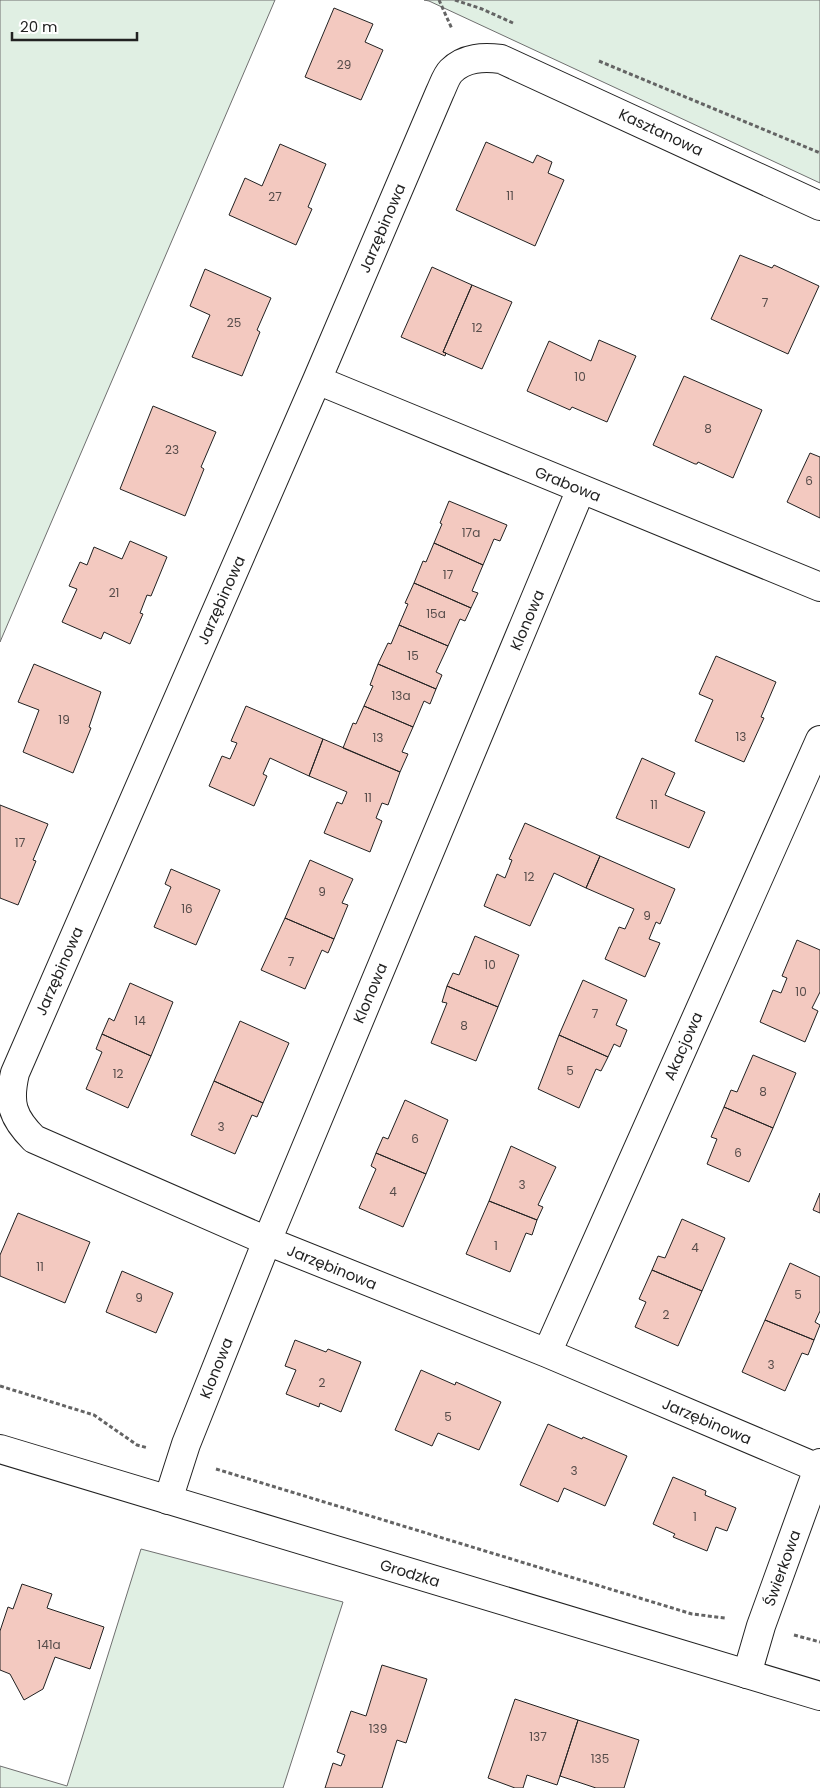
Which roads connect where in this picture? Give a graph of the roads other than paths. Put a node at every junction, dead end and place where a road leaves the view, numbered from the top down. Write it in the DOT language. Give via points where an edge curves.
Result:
graph roads {
  1 [pos="501,58"];
  2 [pos="820,206"];
  3 [pos="317,380"];
  4 [pos="581,489"];
  5 [pos="820,587"];
  6 [pos="820,740"];
  7 [pos="267,1241"];
  8 [pos="547,1353"];
  9 [pos="0,1449"];
  10 [pos="819,1465"];
  11 [pos="168,1500"];
  12 [pos="747,1674"];
  13 [pos="820,1696"];
  1 -- 2 [label="street, Kasztanowa"];
  1 -- 3 [label="street, Jarzębinowa" via="482,57 466,61 451,71"];
  3 -- 4 [label="street, Grabowa"];
  3 -- 7 [label="street, Jarzębinowa" via="15,1073 11,1092 20,1125 34,1139"];
  4 -- 5 [label="street, Grabowa"];
  4 -- 7 [label="street, Klonowa"];
  6 -- 8 [label="street, Akacjowa"];
  7 -- 8 [label="street, Jarzębinowa"];
  7 -- 11 [label="street, Klonowa" via="181,1458"];
  8 -- 10 [label="street, Jarzębinowa"];
  9 -- 11 [label="street, Grodzka"];
  10 -- 12 [label="street, Świerkowa"];
  11 -- 12 [label="street, Grodzka"];
  12 -- 13 [label="street, Grodzka"];
}
